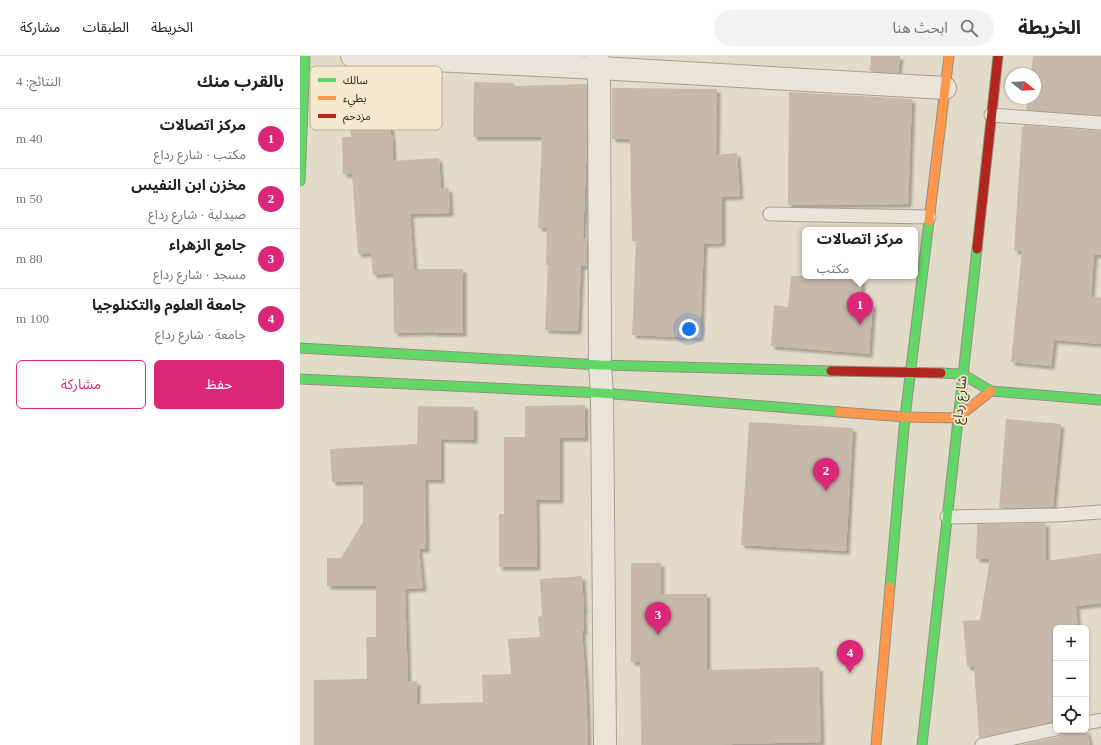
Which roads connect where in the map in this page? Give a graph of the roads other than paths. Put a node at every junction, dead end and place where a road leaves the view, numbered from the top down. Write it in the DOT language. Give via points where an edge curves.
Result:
graph roads {
  1 [pos="305,56"];
  2 [pos="352,56"];
  3 [pos="949,56"];
  4 [pos="998,56"];
  5 [pos="598,62"];
  6 [pos="945,88"];
  7 [pos="991,115"];
  8 [pos="1101,123"];
  9 [pos="300,181"];
  10 [pos="770,214"];
  11 [pos="929,217"];
  12 [pos="300,348"];
  13 [pos="600,365"];
  14 [pos="910,373"];
  15 [pos="962,374"];
  16 [pos="300,379"];
  17 [pos="991,391"];
  18 [pos="602,393"];
  19 [pos="1101,400"];
  20 [pos="905,417"];
  21 [pos="957,418"];
  22 [pos="1101,512"];
  23 [pos="947,517"];
  24 [pos="1101,720"];
  25 [pos="1089,722"];
  26 [pos="1053,730"];
  27 [pos="605,745"];
  28 [pos="876,745"];
  29 [pos="922,745"];
  30 [pos="982,745"];
  1 -- 9 [label="street"];
  2 -- 5 [label="street"];
  3 -- 6 [label="street"];
  4 -- 7 [label="street, شارع رداع"];
  5 -- 6 [label="street"];
  5 -- 13 [label="street"];
  6 -- 11 [label="street"];
  7 -- 8 [label="lane"];
  7 -- 15 [label="street, شارع رداع"];
  10 -- 11 [label="lane"];
  11 -- 14 [label="street"];
  12 -- 13 [label="street"];
  13 -- 14 [label="street"];
  13 -- 18 [label="street"];
  14 -- 15 [label="street"];
  14 -- 20 [label="street"];
  15 -- 17 [label="street"];
  15 -- 21 [label="street, شارع رداع"];
  16 -- 18 [label="street"];
  17 -- 19 [label="street"];
  17 -- 21 [label="street"];
  18 -- 20 [label="street"];
  18 -- 27 [label="street"];
  20 -- 21 [label="street"];
  20 -- 28 [label="street"];
  21 -- 23 [label="street, شارع رداع"];
  22 -- 23 [label="lane"];
  23 -- 29 [label="street, شارع رداع"];
  24 -- 25 [label="lane"];
  26 -- 30 [label="lane"];
}
